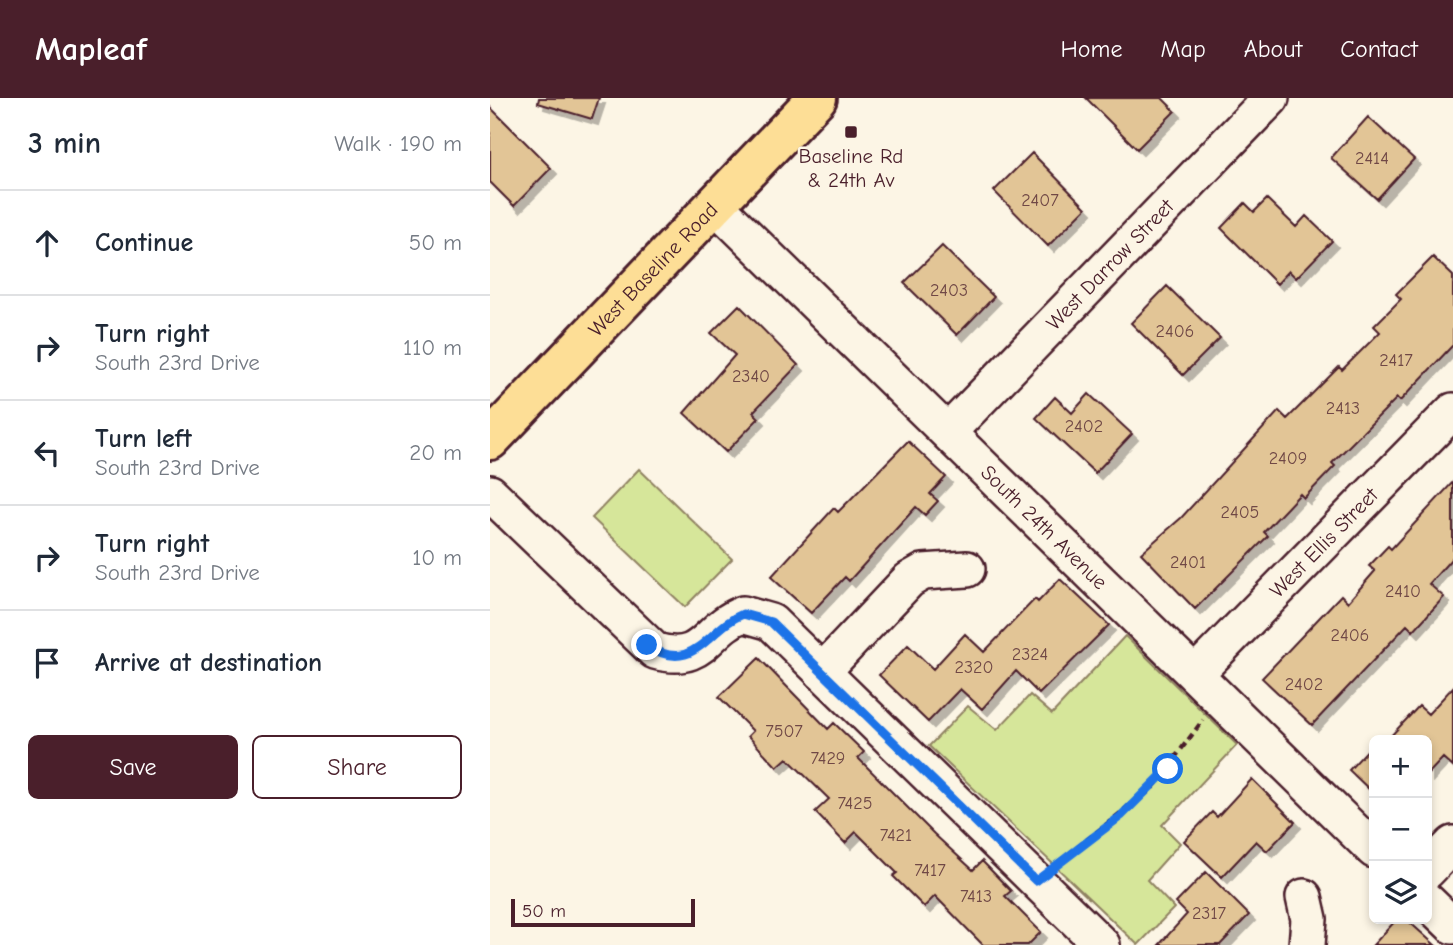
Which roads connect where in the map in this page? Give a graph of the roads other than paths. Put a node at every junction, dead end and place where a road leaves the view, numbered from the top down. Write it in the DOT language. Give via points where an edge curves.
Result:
graph roads {
  1 [pos="817,98"];
  2 [pos="1271,98"];
  3 [pos="714,204"];
  4 [pos="1453,411"];
  5 [pos="948,432"];
  6 [pos="490,440"];
  7 [pos="490,493"];
  8 [pos="967,569"];
  9 [pos="822,672"];
  10 [pos="1195,674"];
  11 [pos="1453,844"];
  12 [pos="1369,845"];
  13 [pos="1432,866"];
  14 [pos="1304,897"];
  15 [pos="1432,906"];
  16 [pos="1453,926"];
  17 [pos="1102,945"];
  18 [pos="1307,945"];
  1 -- 3 [label="main road, West Baseline Road"];
  2 -- 5 [label="street, West Darrow Street"];
  3 -- 5 [label="street, South 24th Avenue"];
  3 -- 6 [label="main road, West Baseline Road"];
  4 -- 10 [label="street, West Ellis Street"];
  5 -- 10 [label="street, South 24th Avenue"];
  7 -- 9 [label="street" via="655,651 686,654 736,617 748,614 771,622"];
  8 -- 9 [label="street" via="923,572 909,580"];
  9 -- 17 [label="street"];
  10 -- 12 [label="street, South 24th Avenue"];
  11 -- 13 [label="street"];
  14 -- 18 [label="street" via="1309,919"];
  15 -- 16 [label="street"];
}
